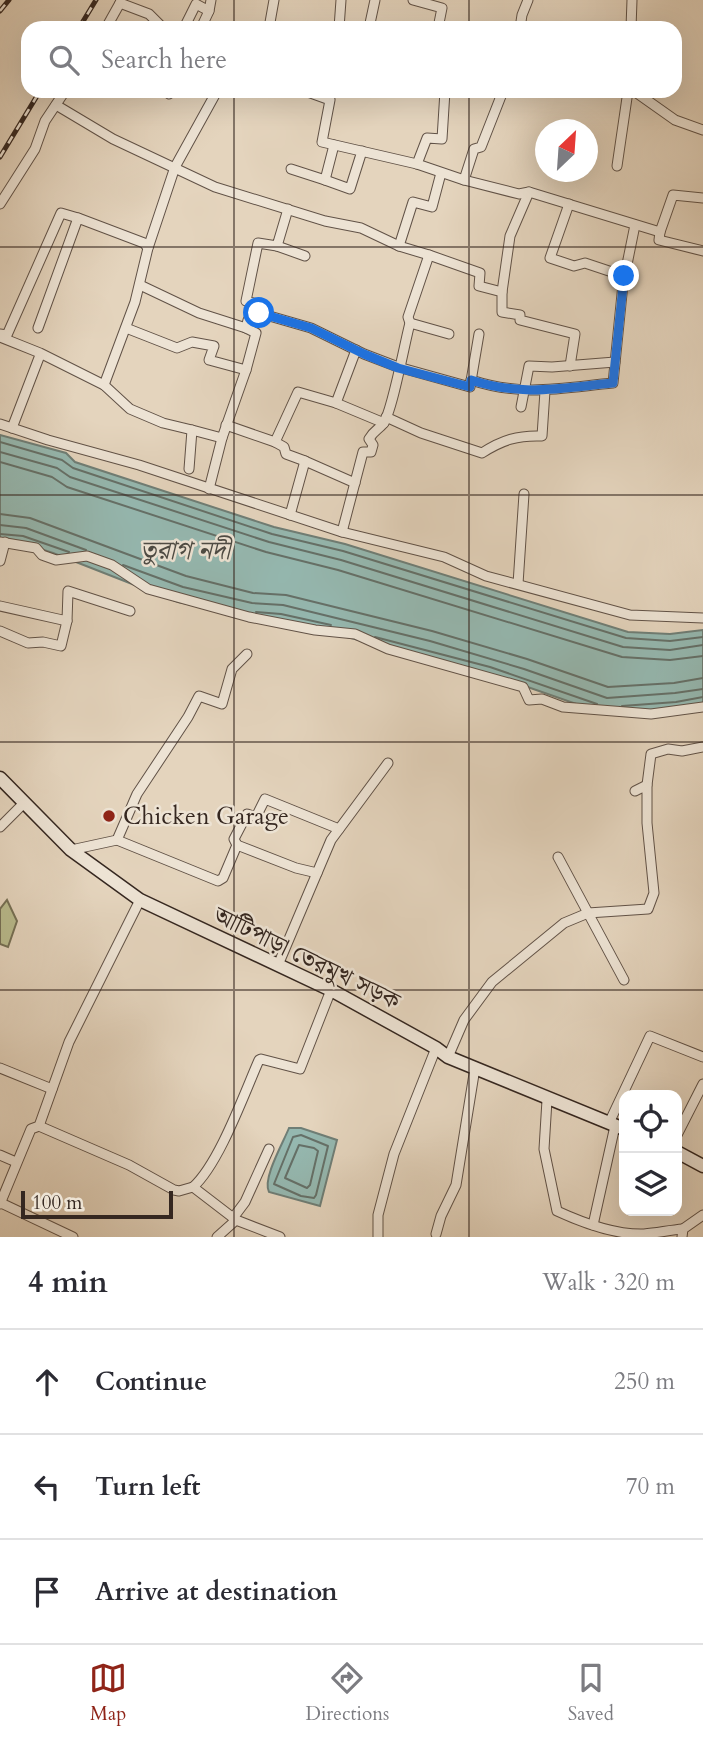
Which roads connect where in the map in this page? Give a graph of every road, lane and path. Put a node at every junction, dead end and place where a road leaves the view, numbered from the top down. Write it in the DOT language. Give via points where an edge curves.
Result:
graph roads {
  1 [pos="211,0"];
  2 [pos="274,0"];
  3 [pos="341,0"];
  4 [pos="375,0"];
  5 [pos="413,0"];
  6 [pos="528,0"];
  7 [pos="632,0"];
  8 [pos="120,1"];
  9 [pos="209,11"];
  10 [pos="110,21"];
  11 [pos="156,21"];
  12 [pos="188,21"];
  13 [pos="204,21"];
  14 [pos="270,21"];
  15 [pos="340,21"];
  16 [pos="370,21"];
  17 [pos="439,21"];
  18 [pos="521,21"];
  19 [pos="631,21"];
  20 [pos="60,98"];
  21 [pos="212,98"];
  22 [pos="331,98"];
  23 [pos="445,98"];
  24 [pos="500,98"];
  25 [pos="627,98"];
  26 [pos="644,98"];
  27 [pos="56,105"];
  28 [pos="703,130"];
  29 [pos="334,145"];
  30 [pos="362,151"];
  31 [pos="417,164"];
  32 [pos="617,166"];
  33 [pos="175,167"];
  34 [pos="291,169"];
  35 [pos="441,173"];
  36 [pos="325,180"];
  37 [pos="464,180"];
  38 [pos="528,192"];
  39 [pos="703,198"];
  40 [pos="0,204"];
  41 [pos="569,204"];
  42 [pos="288,209"];
  43 [pos="78,218"];
  44 [pos="635,225"];
  45 [pos="660,232"];
  46 [pos="277,246"];
  47 [pos="398,246"];
  48 [pos="149,248"];
  49 [pos="703,251"];
  50 [pos="429,255"];
  51 [pos="305,256"];
  52 [pos="624,276"];
  53 [pos="140,285"];
  54 [pos="502,292"];
  55 [pos="259,313"];
  56 [pos="410,323"];
  57 [pos="37,328"];
  58 [pos="126,328"];
  59 [pos="246,328"];
  60 [pos="449,334"];
  61 [pos="479,334"];
  62 [pos="0,336"];
  63 [pos="356,350"];
  64 [pos="40,355"];
  65 [pos="615,362"];
  66 [pos="570,366"];
  67 [pos="398,368"];
  68 [pos="246,370"];
  69 [pos="471,380"];
  70 [pos="104,385"];
  71 [pos="524,391"];
  72 [pos="545,391"];
  73 [pos="336,403"];
  74 [pos="521,407"];
  75 [pos="385,420"];
  76 [pos="0,425"];
  77 [pos="226,425"];
  78 [pos="12,428"];
  79 [pos="192,430"];
  80 [pos="222,438"];
  81 [pos="275,442"];
  82 [pos="305,461"];
  83 [pos="189,469"];
  84 [pos="355,483"];
  85 [pos="209,488"];
  86 [pos="524,494"];
  87 [pos="290,514"];
  88 [pos="342,532"];
  89 [pos="3,542"];
  90 [pos="0,561"];
  91 [pos="518,584"];
  92 [pos="0,606"];
  93 [pos="130,611"];
  94 [pos="703,618"];
  95 [pos="66,621"];
  96 [pos="0,631"];
  97 [pos="247,654"];
  98 [pos="703,707"];
  99 [pos="703,747"];
  100 [pos="388,763"];
  101 [pos="0,779"];
  102 [pos="647,785"];
  103 [pos="635,791"];
  104 [pos="23,804"];
  105 [pos="0,827"];
  106 [pos="339,829"];
  107 [pos="117,840"];
  108 [pos="237,845"];
  109 [pos="71,850"];
  110 [pos="558,857"];
  111 [pos="317,873"];
  112 [pos="140,900"];
  113 [pos="587,913"];
  114 [pos="278,965"];
  115 [pos="624,980"];
  116 [pos="331,990"];
  117 [pos="436,1048"];
  118 [pos="447,1057"];
  119 [pos="703,1057"];
  120 [pos="0,1068"];
  121 [pos="475,1068"];
  122 [pos="703,1084"];
  123 [pos="52,1089"];
  124 [pos="547,1100"];
  125 [pos="682,1125"];
  126 [pos="39,1126"];
  127 [pos="616,1126"];
  128 [pos="269,1149"];
  129 [pos="679,1153"];
  130 [pos="0,1155"];
  131 [pos="16,1161"];
  132 [pos="703,1166"];
  133 [pos="193,1187"];
  134 [pos="0,1203"];
  135 [pos="703,1215"];
  136 [pos="234,1219"];
  137 [pos="593,1225"];
  138 [pos="604,1232"];
  139 [pos="683,1233"];
  140 [pos="436,1234"];
  141 [pos="73,1237"];
  142 [pos="217,1237"];
  143 [pos="280,1237"];
  144 [pos="378,1237"];
  1 -- 9 [label="street"];
  2 -- 14 [label="street"];
  3 -- 15 [label="street"];
  4 -- 16 [label="street"];
  5 -- 17 [label="street" via="442,8"];
  6 -- 18 [label="street"];
  7 -- 19 [label="street"];
  8 -- 10 [label="street"];
  8 -- 11 [label="street"];
  9 -- 12 [label="street" via="196,4"];
  9 -- 13 [label="street"];
  20 -- 27 [label="street"];
  21 -- 33 [label="street"];
  22 -- 29 [label="street" via="322,142"];
  23 -- 31 [label="street" via="442,139 427,138"];
  24 -- 37 [label="street"];
  25 -- 32 [label="street"];
  26 -- 28 [label="street" via="675,120"];
  27 -- 33 [label="street" via="113,139"];
  27 -- 40 [label="street"];
  29 -- 30 [label="street"];
  29 -- 36 [label="street"];
  30 -- 31 [label="street"];
  30 -- 36 [label="street" via="350,189"];
  31 -- 35 [label="street"];
  33 -- 42 [label="street" via="215,187"];
  33 -- 48 [label="street"];
  34 -- 36 [label="street"];
  35 -- 37 [label="street"];
  35 -- 47 [label="street" via="432,207 412,202"];
  37 -- 38 [label="street" via="519,194"];
  38 -- 41 [label="street"];
  38 -- 54 [label="street" via="510,236"];
  39 -- 45 [label="street" via="673,195"];
  41 -- 44 [label="street"];
  41 -- 52 [label="street" via="550,258"];
  42 -- 46 [label="street"];
  42 -- 47 [label="street" via="361,228"];
  43 -- 48 [label="street"];
  43 -- 57 [label="street"];
  43 -- 62 [label="street" via="61,213 7,335"];
  44 -- 45 [label="street"];
  44 -- 52 [label="street"];
  45 -- 49 [label="street" via="659,240"];
  46 -- 51 [label="street"];
  46 -- 55 [label="street" via="258,243 246,301 261,305"];
  47 -- 50 [label="street"];
  48 -- 53 [label="street"];
  50 -- 54 [label="street" via="480,273 479,286"];
  50 -- 56 [label="street" via="408,317"];
  52 -- 65 [label="street"];
  53 -- 58 [label="street"];
  53 -- 59 [label="street" via="199,313"];
  54 -- 66 [label="street" via="502,312 575,334"];
  55 -- 59 [label="street" via="255,322 247,320"];
  55 -- 63 [label="street" via="311,328"];
  56 -- 60 [label="street"];
  56 -- 67 [label="street"];
  58 -- 68 [label="street" via="177,348 192,342 214,346 209,360"];
  58 -- 70 [label="street"];
  59 -- 68 [label="street" via="256,333"];
  61 -- 69 [label="street"];
  62 -- 64 [label="street"];
  63 -- 67 [label="street"];
  63 -- 73 [label="street"];
  64 -- 70 [label="street"];
  64 -- 78 [label="street"];
  65 -- 66 [label="street"];
  65 -- 72 [label="street" via="613,383"];
  66 -- 71 [label="street" via="529,366"];
  67 -- 69 [label="street" via="470,387"];
  67 -- 75 [label="street"];
  68 -- 77 [label="street"];
  69 -- 71 [label="street"];
  70 -- 79 [label="street" via="130,409"];
  71 -- 72 [label="street"];
  71 -- 74 [label="street"];
  72 -- 75 [label="street" via="542,436 503,440 482,453"];
  73 -- 75 [label="street"];
  73 -- 81 [label="street" via="298,392"];
  75 -- 84 [label="street" via="369,439 373,446 371,452 363,452"];
  76 -- 78 [label="street"];
  77 -- 80 [label="street"];
  77 -- 81 [label="street"];
  78 -- 85 [label="street"];
  79 -- 80 [label="street"];
  79 -- 83 [label="street"];
  80 -- 85 [label="street"];
  81 -- 82 [label="street" via="286,454"];
  82 -- 84 [label="street"];
  82 -- 87 [label="street"];
  84 -- 88 [label="street"];
  85 -- 87 [label="street"];
  86 -- 91 [label="street"];
  87 -- 88 [label="street"];
  88 -- 91 [label="street" via="444,557"];
  89 -- 90 [label="street"];
  89 -- 98 [label="street" via="36,548 56,559 87,556 112,565 148,589 249,617 355,634 388,649 523,687 529,700 651,714"];
  91 -- 94 [label="street" via="630,615"];
  92 -- 95 [label="street"];
  93 -- 95 [label="street" via="68,591"];
  95 -- 96 [label="street" via="61,646 26,642"];
  97 -- 107 [label="street" via="232,668 222,704 198,696 136,794"];
  99 -- 102 [label="street" via="651,754"];
  100 -- 106 [label="street"];
  101 -- 104 [label="main road, আটিপাড়া তেরমুখ সড়ক"];
  102 -- 103 [label="street"];
  102 -- 113 [label="street" via="654,893 648,909"];
  104 -- 105 [label="street"];
  104 -- 109 [label="main road, আটিপাড়া তেরমুখ সড়ক"];
  106 -- 108 [label="street" via="265,799 256,817 247,814 234,839"];
  106 -- 111 [label="street"];
  107 -- 108 [label="street" via="221,881"];
  107 -- 109 [label="street"];
  108 -- 111 [label="street"];
  109 -- 112 [label="main road, আটিপাড়া তেরমুখ সড়ক"];
  110 -- 113 [label="street"];
  111 -- 114 [label="street"];
  112 -- 114 [label="main road, আটিপাড়া তেরমুখ সড়ক"];
  112 -- 123 [label="street" via="69,1042"];
  113 -- 115 [label="street"];
  113 -- 118 [label="street" via="565,923 492,982 464,1020"];
  114 -- 116 [label="main road, আটিপাড়া তেরমুখ সড়ক"];
  116 -- 117 [label="main road, আটিপাড়া তেরমুখ সড়ক"];
  116 -- 133 [label="street" via="300,1069 259,1060 213,1160"];
  117 -- 118 [label="main road, আটিপাড়া তেরমুখ সড়ক"];
  117 -- 144 [label="street" via="394,1154 378,1216"];
  118 -- 121 [label="main road, আটিপাড়া তেরমুখ সড়ক"];
  119 -- 127 [label="street" via="650,1036"];
  120 -- 123 [label="street"];
  121 -- 124 [label="main road, আটিপাড়া তেরমুখ সড়ক"];
  121 -- 140 [label="street" via="456,1185"];
  122 -- 125 [label="street"];
  123 -- 126 [label="street"];
  124 -- 127 [label="main road, আটিপাড়া তেরমুখ সড়ক"];
  124 -- 137 [label="street" via="544,1149 557,1211"];
  126 -- 131 [label="street" via="31,1129"];
  126 -- 133 [label="street" via="177,1191"];
  127 -- 137 [label="street"];
  128 -- 136 [label="street"];
  129 -- 132 [label="main road"];
  130 -- 131 [label="street"];
  131 -- 134 [label="street"];
  133 -- 136 [label="street"];
  134 -- 141 [label="street"];
  135 -- 139 [label="street"];
  136 -- 142 [label="street"];
  136 -- 143 [label="street"];
  137 -- 138 [label="street"];
  138 -- 139 [label="street"];
}
